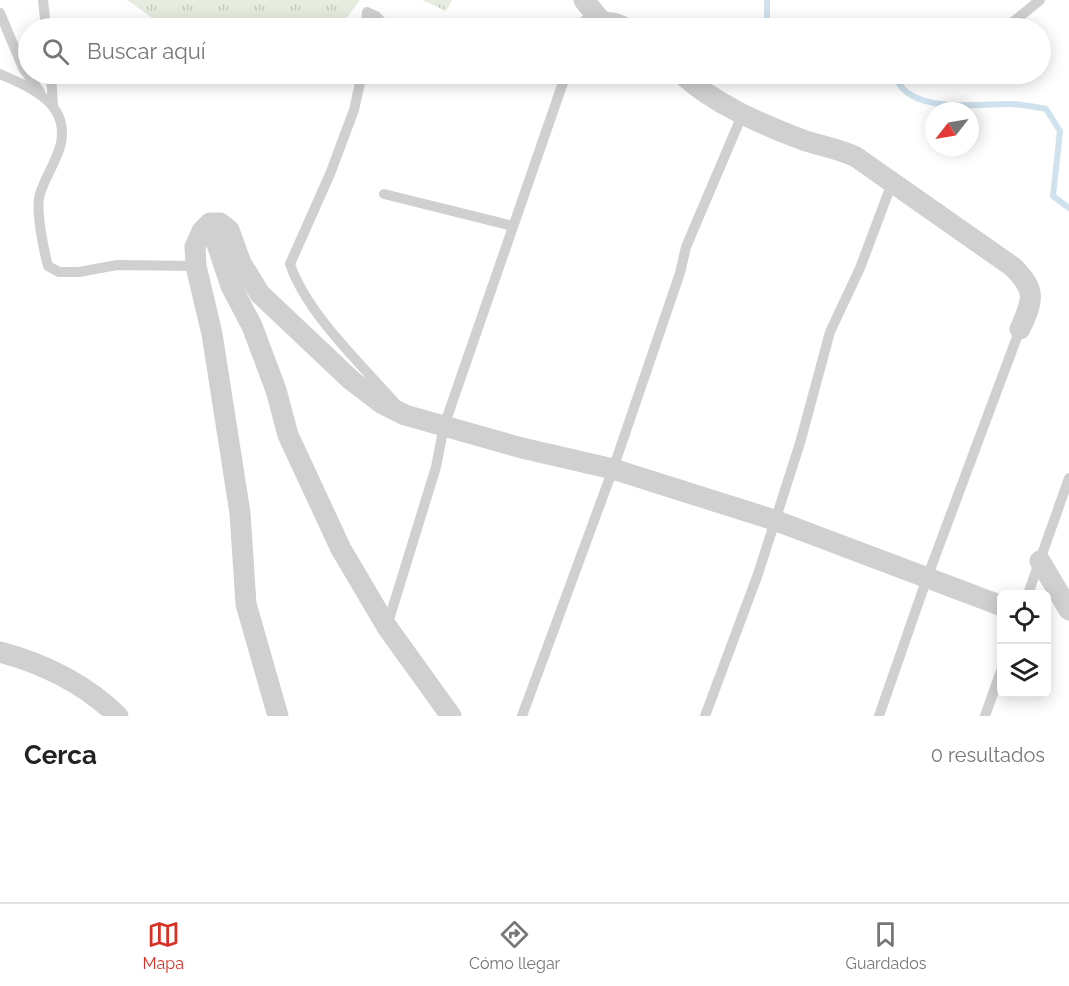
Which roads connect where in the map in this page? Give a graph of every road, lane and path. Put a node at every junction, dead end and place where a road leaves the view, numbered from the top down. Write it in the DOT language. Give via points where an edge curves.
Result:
graph roads {
  1 [pos="43,0"];
  2 [pos="584,0"];
  3 [pos="1040,0"];
  4 [pos="0,14"];
  5 [pos="45,18"];
  6 [pos="367,18"];
  7 [pos="378,18"];
  8 [pos="591,18"];
  9 [pos="1018,18"];
  10 [pos="18,56"];
  11 [pos="0,74"];
  12 [pos="18,83"];
  13 [pos="21,84"];
  14 [pos="34,84"];
  15 [pos="52,84"];
  16 [pos="360,84"];
  17 [pos="563,84"];
  18 [pos="693,84"];
  19 [pos="40,93"];
  20 [pos="53,105"];
  21 [pos="743,113"];
  22 [pos="892,183"];
  23 [pos="384,194"];
  24 [pos="210,223"];
  25 [pos="513,226"];
  26 [pos="196,266"];
  27 [pos="1020,329"];
  28 [pos="405,415"];
  29 [pos="444,426"];
  30 [pos="614,469"];
  31 [pos="1069,478"];
  32 [pos="774,520"];
  33 [pos="1040,561"];
  34 [pos="927,578"];
  35 [pos="1029,590"];
  36 [pos="997,604"];
  37 [pos="1069,610"];
  38 [pos="387,627"];
  39 [pos="2,656"];
  40 [pos="997,683"];
  41 [pos="118,716"];
  42 [pos="278,716"];
  43 [pos="451,716"];
  44 [pos="522,716"];
  45 [pos="705,716"];
  46 [pos="879,716"];
  47 [pos="985,716"];
  1 -- 5 [label="lane"];
  2 -- 8 [label="street"];
  3 -- 9 [label="lane"];
  4 -- 10 [label="lane"];
  6 -- 7 [label="lane" via="367,12"];
  11 -- 12 [label="lane"];
  13 -- 19 [label="lane"];
  14 -- 19 [label="lane"];
  15 -- 20 [label="lane"];
  16 -- 28 [label="lane" via="330,174 290,264 303,292"];
  17 -- 25 [label="lane"];
  18 -- 21 [label="street"];
  19 -- 20 [label="lane"];
  20 -- 26 [label="lane" via="62,130 61,143 39,195 48,266 59,272 117,265"];
  21 -- 22 [label="street" via="806,141 837,148"];
  21 -- 30 [label="lane" via="686,247"];
  22 -- 27 [label="street" via="1025,279 1032,292 1031,306"];
  22 -- 32 [label="lane" via="860,268 830,332"];
  23 -- 25 [label="lane"];
  24 -- 26 [label="street" via="195,247"];
  24 -- 28 [label="street" via="220,223 229,230 241,263 260,294 293,327 351,380"];
  24 -- 38 [label="street" via="231,286 252,326 276,390 288,435 341,549"];
  25 -- 29 [label="lane"];
  26 -- 42 [label="street" via="212,334 240,513 246,604"];
  27 -- 34 [label="lane"];
  28 -- 29 [label="street"];
  29 -- 30 [label="street"];
  29 -- 38 [label="lane" via="436,467"];
  30 -- 32 [label="street"];
  30 -- 44 [label="lane"];
  31 -- 33 [label="lane"];
  32 -- 34 [label="street"];
  32 -- 45 [label="lane"];
  33 -- 35 [label="lane"];
  33 -- 37 [label="street"];
  34 -- 36 [label="street"];
  34 -- 46 [label="lane"];
  38 -- 43 [label="street"];
  39 -- 41 [label="street" via="48,667"];
  40 -- 47 [label="lane"];
}
